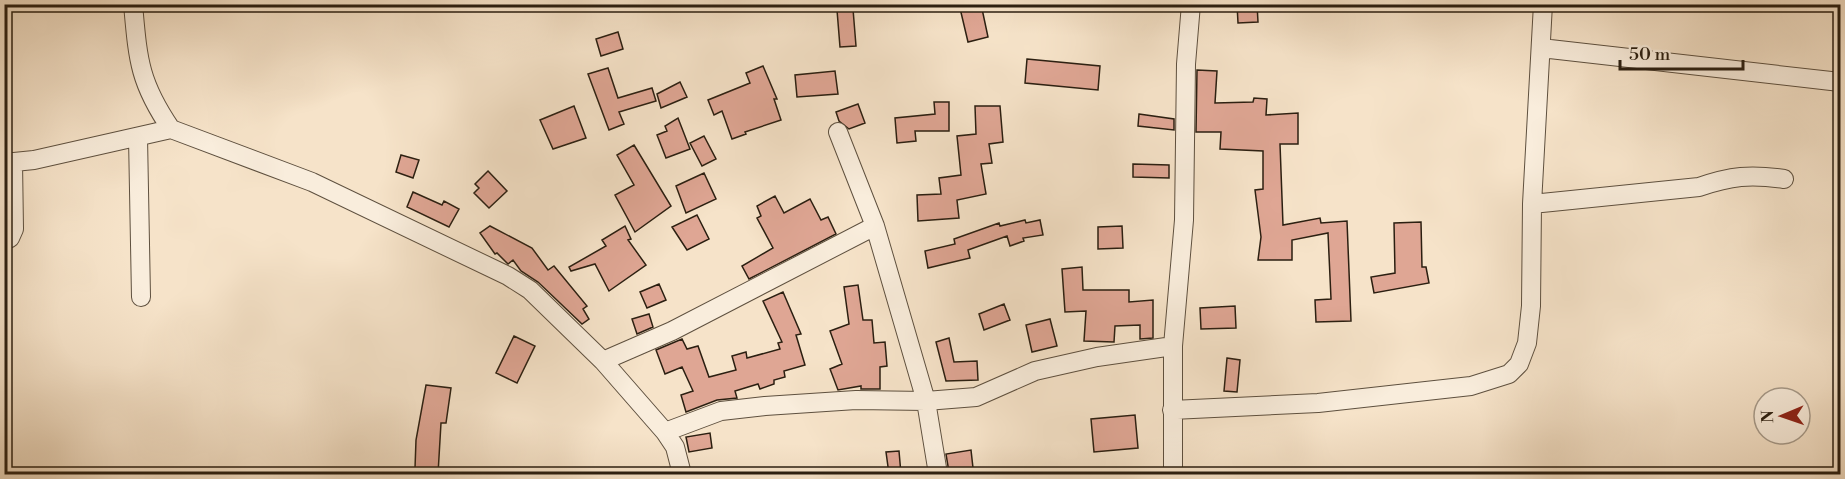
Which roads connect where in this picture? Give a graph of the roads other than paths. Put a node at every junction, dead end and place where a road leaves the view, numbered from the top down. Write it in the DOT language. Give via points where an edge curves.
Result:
graph roads {
  1 [pos="134,4"];
  2 [pos="1191,4"];
  3 [pos="1543,4"];
  4 [pos="1541,48"];
  5 [pos="1840,81"];
  6 [pos="171,129"];
  7 [pos="838,132"];
  8 [pos="138,137"];
  9 [pos="9,163"];
  10 [pos="1784,179"];
  11 [pos="1532,204"];
  12 [pos="875,226"];
  13 [pos="4,241"];
  14 [pos="141,297"];
  15 [pos="1173,346"];
  16 [pos="603,361"];
  17 [pos="926,401"];
  18 [pos="1172,410"];
  19 [pos="665,432"];
  20 [pos="682,474"];
  21 [pos="938,474"];
  22 [pos="1173,474"];
  1 -- 6 [label="street" via="138,60 151,99"];
  2 -- 15 [label="street" via="1186,64 1184,219"];
  3 -- 4 [label="street"];
  4 -- 5 [label="street"];
  4 -- 11 [label="street"];
  6 -- 8 [label="street"];
  6 -- 16 [label="street" via="312,182 508,276 530,290"];
  7 -- 12 [label="street"];
  8 -- 9 [label="street"];
  8 -- 14 [label="street"];
  9 -- 13 [label="street" via="14,230"];
  10 -- 11 [label="street" via="1752,174 1699,187"];
  11 -- 18 [label="street" via="1527,343 1519,364 1509,374 1471,386 1318,403"];
  12 -- 16 [label="street" via="672,331"];
  12 -- 17 [label="street"];
  15 -- 17 [label="street" via="1097,357 1035,372 976,396"];
  15 -- 18 [label="street"];
  16 -- 19 [label="street"];
  17 -- 19 [label="street" via="856,400 721,411"];
  17 -- 21 [label="street"];
  18 -- 22 [label="street"];
  19 -- 20 [label="street" via="675,447"];
}
